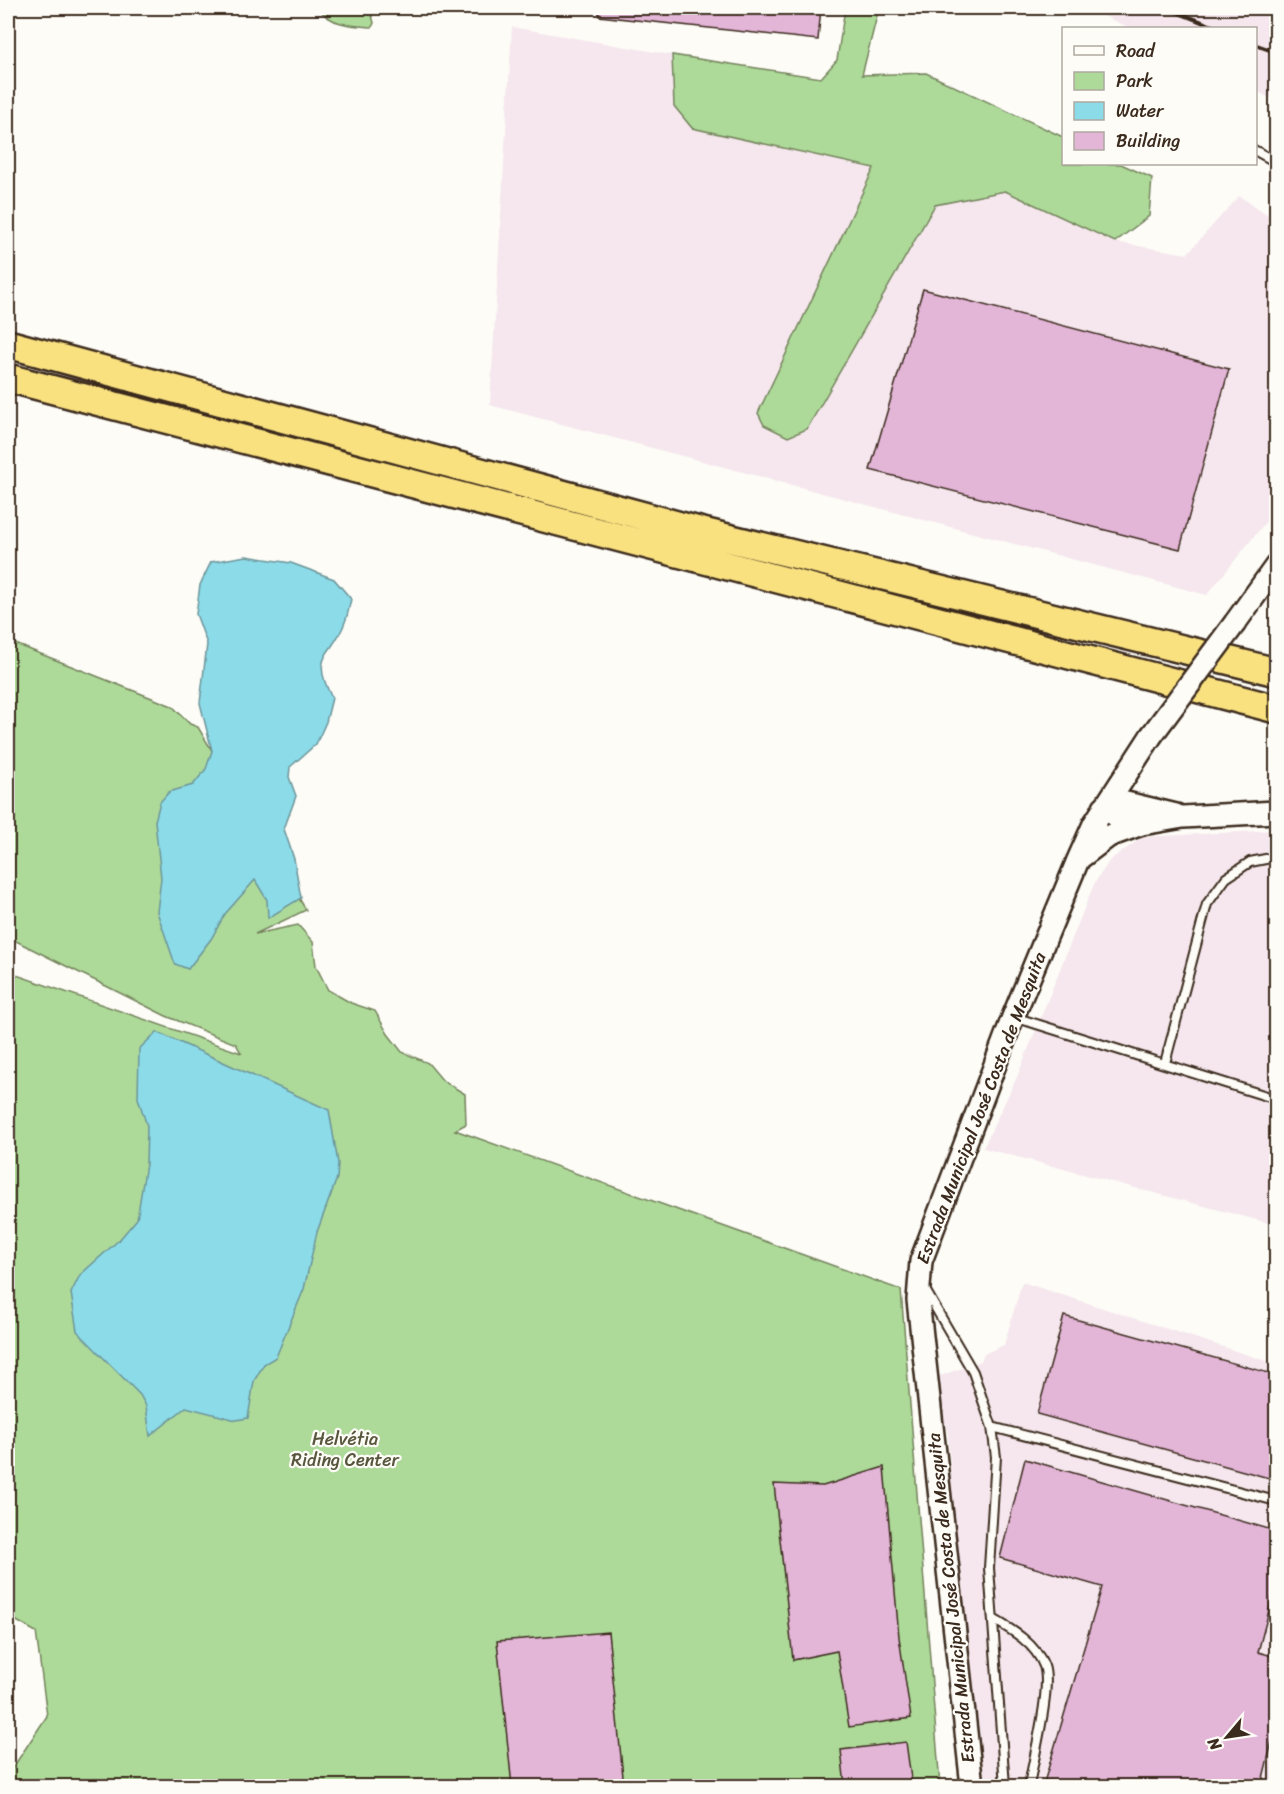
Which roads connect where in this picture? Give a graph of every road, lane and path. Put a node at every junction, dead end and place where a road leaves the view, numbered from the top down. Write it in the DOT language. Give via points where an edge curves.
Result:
graph roads {
  1 [pos="1257,152"];
  2 [pos="1276,162"];
  3 [pos="8,345"];
  4 [pos="8,378"];
  5 [pos="1273,575"];
  6 [pos="1276,672"];
  7 [pos="1276,709"];
  8 [pos="1133,762"];
  9 [pos="1104,807"];
  10 [pos="1160,810"];
  11 [pos="1276,812"];
  12 [pos="1183,817"];
  13 [pos="1142,824"];
  14 [pos="1276,856"];
  15 [pos="1077,860"];
  16 [pos="1014,1017"];
  17 [pos="1166,1063"];
  18 [pos="1276,1098"];
  19 [pos="918,1279"];
  20 [pos="992,1427"];
  21 [pos="1276,1501"];
  22 [pos="993,1619"];
  23 [pos="972,1786"];
  24 [pos="1005,1786"];
  25 [pos="1029,1786"];
  1 -- 2 [label="lane"];
  3 -- 6 [label="highway" via="699,531"];
  4 -- 7 [label="highway"];
  5 -- 8 [label="main road, Estrada Municipal José Costa de Mesquita, bridge"];
  8 -- 9 [label="main road, Estrada Municipal José Costa de Mesquita"];
  8 -- 10 [label="main road" via="1139,795"];
  9 -- 10 [label="main road" via="1126,803"];
  9 -- 13 [label="main road" via="1119,818"];
  9 -- 15 [label="main road, Estrada Municipal José Costa de Mesquita"];
  10 -- 12 [label="main road"];
  11 -- 12 [label="main road"];
  12 -- 13 [label="main road"];
  13 -- 15 [label="main road" via="1109,836"];
  14 -- 17 [label="lane" via="1250,862 1226,878 1207,904"];
  15 -- 16 [label="main road, Estrada Municipal José Costa de Mesquita"];
  16 -- 17 [label="lane"];
  16 -- 19 [label="main road, Estrada Municipal José Costa de Mesquita" via="921,1261"];
  17 -- 18 [label="lane"];
  19 -- 20 [label="lane" via="973,1372"];
  19 -- 23 [label="main road, Estrada Municipal José Costa de Mesquita"];
  20 -- 21 [label="lane"];
  20 -- 22 [label="lane" via="996,1457 989,1568"];
  22 -- 24 [label="lane"];
  22 -- 25 [label="lane" via="1024,1639 1045,1667 1045,1695"];
}
